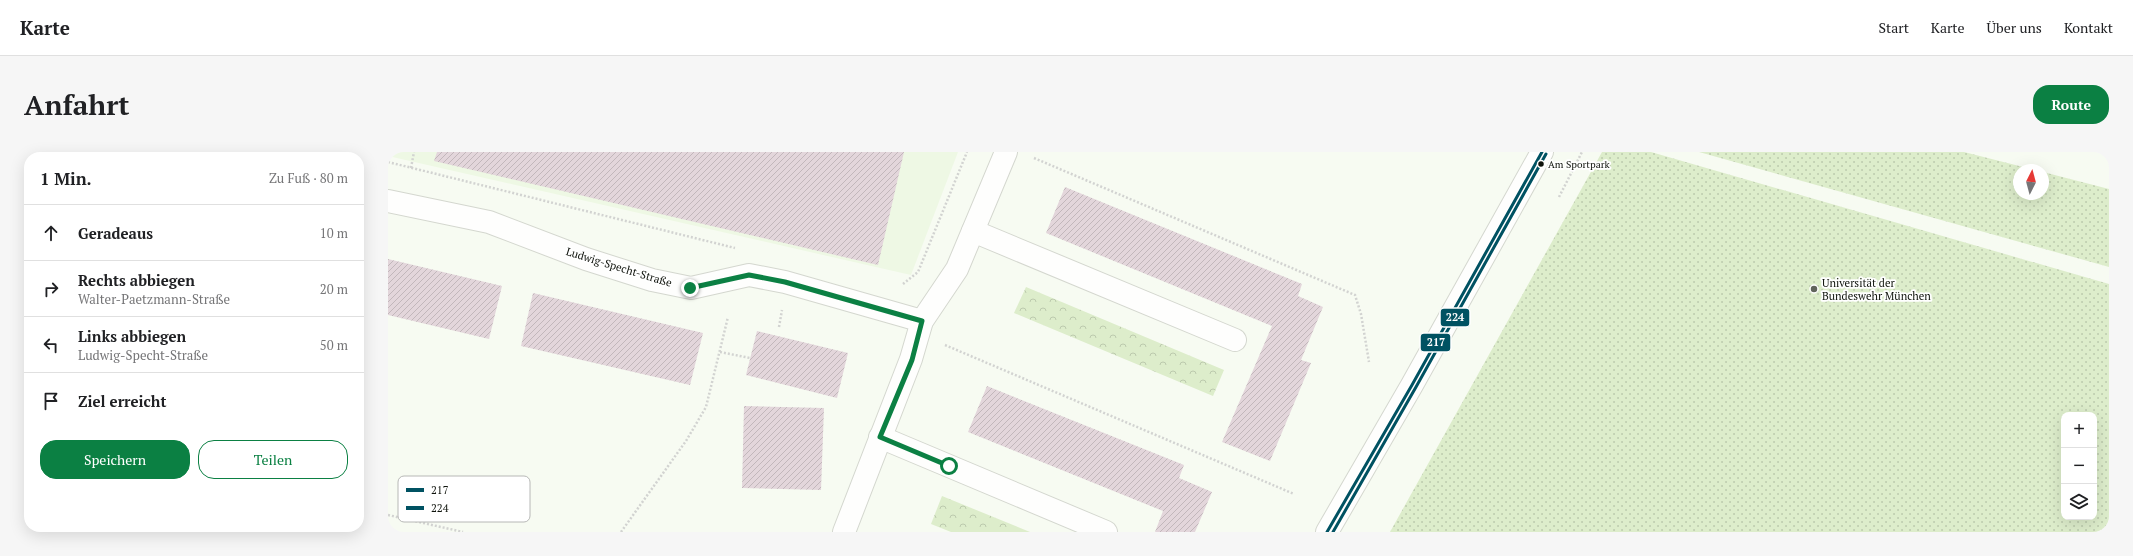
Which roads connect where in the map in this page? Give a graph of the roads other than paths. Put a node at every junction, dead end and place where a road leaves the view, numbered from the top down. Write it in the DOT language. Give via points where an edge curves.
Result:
graph roads {
  1 [pos="1542,152"];
  2 [pos="1016,154"];
  3 [pos="388,201"];
  4 [pos="973,231"];
  5 [pos="920,327"];
  6 [pos="1235,340"];
  7 [pos="880,437"];
  8 [pos="844,532"];
  9 [pos="1106,532"];
  10 [pos="1327,532"];
  1 -- 10 [label="street"];
  2 -- 4 [label="street"];
  3 -- 5 [label="street, Ludwig-Specht-Straße" via="489,222 586,259 652,280 690,288 749,275 785,282"];
  4 -- 5 [label="street" via="957,269"];
  4 -- 6 [label="street"];
  5 -- 7 [label="street" via="912,360"];
  7 -- 8 [label="street"];
  7 -- 9 [label="street"];
}
